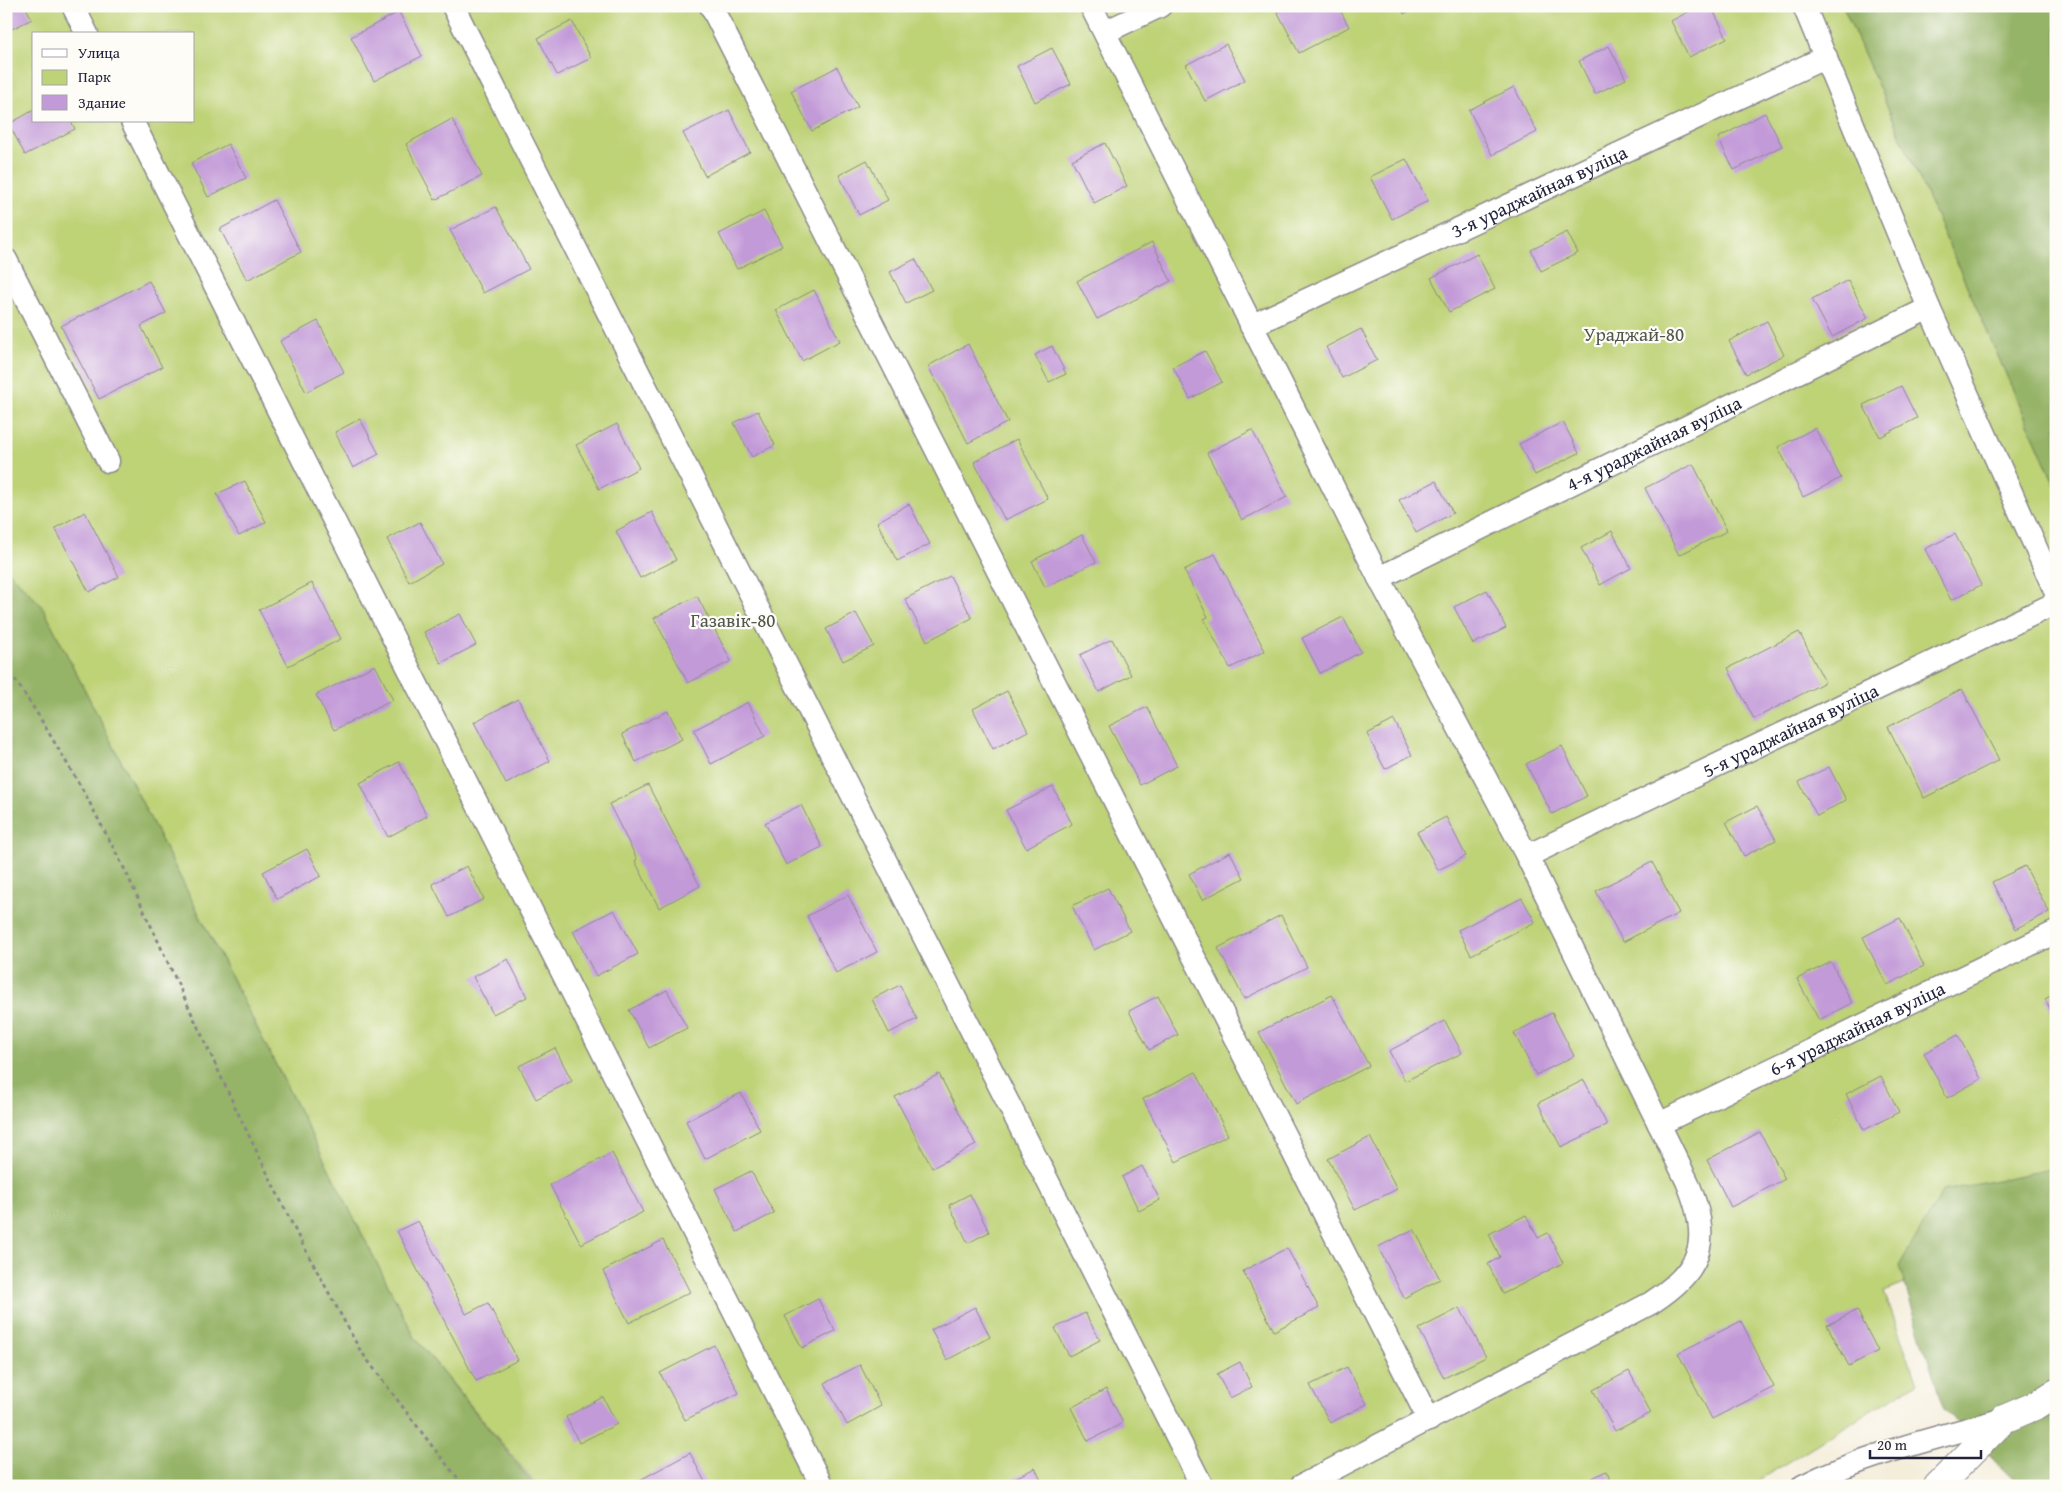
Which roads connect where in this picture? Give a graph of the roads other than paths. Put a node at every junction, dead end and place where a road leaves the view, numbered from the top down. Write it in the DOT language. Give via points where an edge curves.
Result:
graph roads {
  1 [pos="74,6"];
  2 [pos="453,6"];
  3 [pos="711,6"];
  4 [pos="1092,6"];
  5 [pos="1160,6"];
  6 [pos="1804,6"];
  7 [pos="86,32"];
  8 [pos="1105,32"];
  9 [pos="1826,57"];
  10 [pos="133,122"];
  11 [pos="6,260"];
  12 [pos="1929,308"];
  13 [pos="1251,326"];
  14 [pos="108,461"];
  15 [pos="1379,578"];
  16 [pos="2056,593"];
  17 [pos="2056,603"];
  18 [pos="1527,856"];
  19 [pos="2056,932"];
  20 [pos="1659,1124"];
  21 [pos="2056,1393"];
  22 [pos="2004,1419"];
  23 [pos="1429,1420"];
  24 [pos="822,1486"];
  25 [pos="1202,1486"];
  26 [pos="1301,1486"];
  27 [pos="1803,1486"];
  28 [pos="1938,1486"];
  1 -- 7 [label="lane"];
  2 -- 25 [label="lane"];
  3 -- 23 [label="lane"];
  4 -- 8 [label="lane"];
  5 -- 8 [label="lane"];
  6 -- 9 [label="lane"];
  8 -- 13 [label="lane"];
  9 -- 12 [label="lane"];
  9 -- 13 [label="lane, 3-я ураджайная вуліца"];
  10 -- 24 [label="lane"];
  11 -- 14 [label="lane"];
  12 -- 15 [label="lane, 4-я ураджайная вуліца"];
  12 -- 16 [label="lane"];
  13 -- 15 [label="lane"];
  15 -- 18 [label="lane"];
  17 -- 18 [label="lane, 5-я ураджайная вуліца"];
  18 -- 20 [label="lane"];
  19 -- 20 [label="lane, 6-я ураджайная вуліца"];
  20 -- 23 [label="lane" via="1687,1181 1700,1220 1701,1239 1696,1260 1684,1277 1651,1303"];
  21 -- 22 [label="street"];
  22 -- 27 [label="lane" via="1873,1457 1829,1472"];
  22 -- 28 [label="street"];
  23 -- 26 [label="lane"];
}
